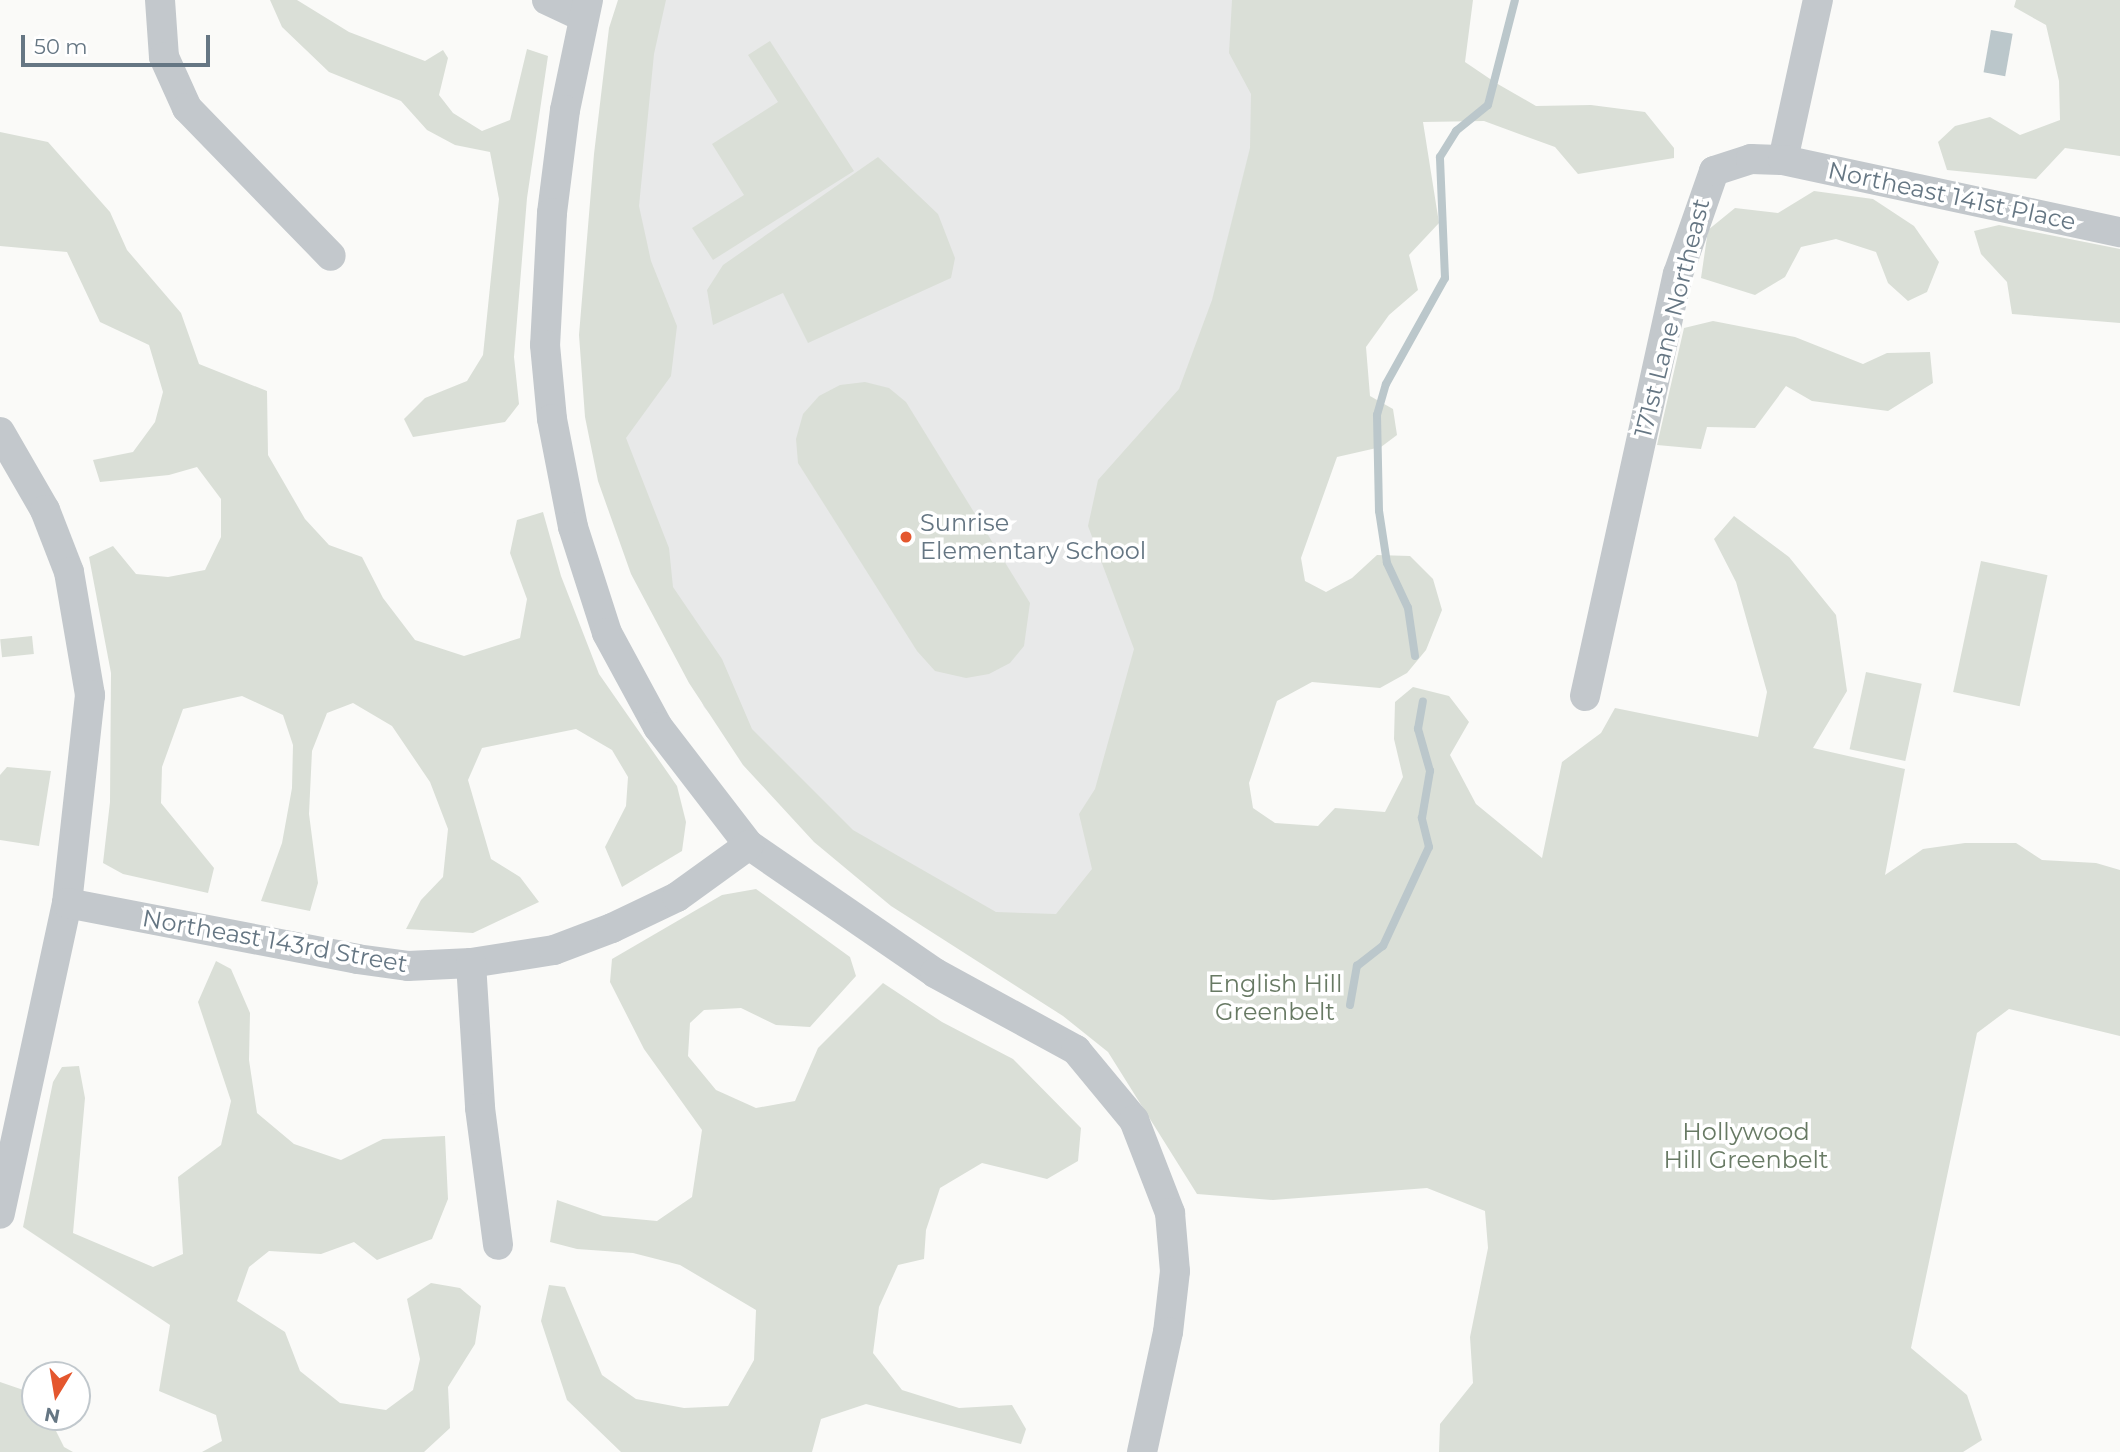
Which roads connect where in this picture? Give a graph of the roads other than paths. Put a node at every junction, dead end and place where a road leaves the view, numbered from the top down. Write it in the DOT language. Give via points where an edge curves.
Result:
graph roads {
  1 [pos="160,0"];
  2 [pos="547,0"];
  3 [pos="1818,0"];
  4 [pos="585,9"];
  5 [pos="1783,160"];
  6 [pos="2120,232"];
  7 [pos="331,256"];
  8 [pos="5,440"];
  9 [pos="1585,696"];
  10 [pos="749,845"];
  11 [pos="68,902"];
  12 [pos="471,963"];
  13 [pos="0,1214"];
  14 [pos="498,1245"];
  15 [pos="1142,1452"];
  1 -- 7 [label="street" via="164,57 187,108"];
  2 -- 4 [label="street"];
  3 -- 5 [label="street"];
  4 -- 10 [label="street" via="552,213 545,345 552,419 573,527 607,633 658,727"];
  5 -- 6 [label="street, Northeast 141st Place"];
  5 -- 9 [label="street, 171st Lane Northeast" via="1751,159 1714,171 1705,187 1678,274"];
  8 -- 11 [label="street" via="45,510 69,572 82,630 90,695 88,740"];
  10 -- 12 [label="street, Northeast 143rd Street" via="677,897 612,929 554,950"];
  10 -- 15 [label="street" via="935,973 1076,1050 1134,1120 1170,1213 1175,1270 1168,1332"];
  11 -- 12 [label="street, Northeast 143rd Street" via="370,961 408,966"];
  11 -- 13 [label="street"];
  12 -- 14 [label="street" via="480,1108"];
}
